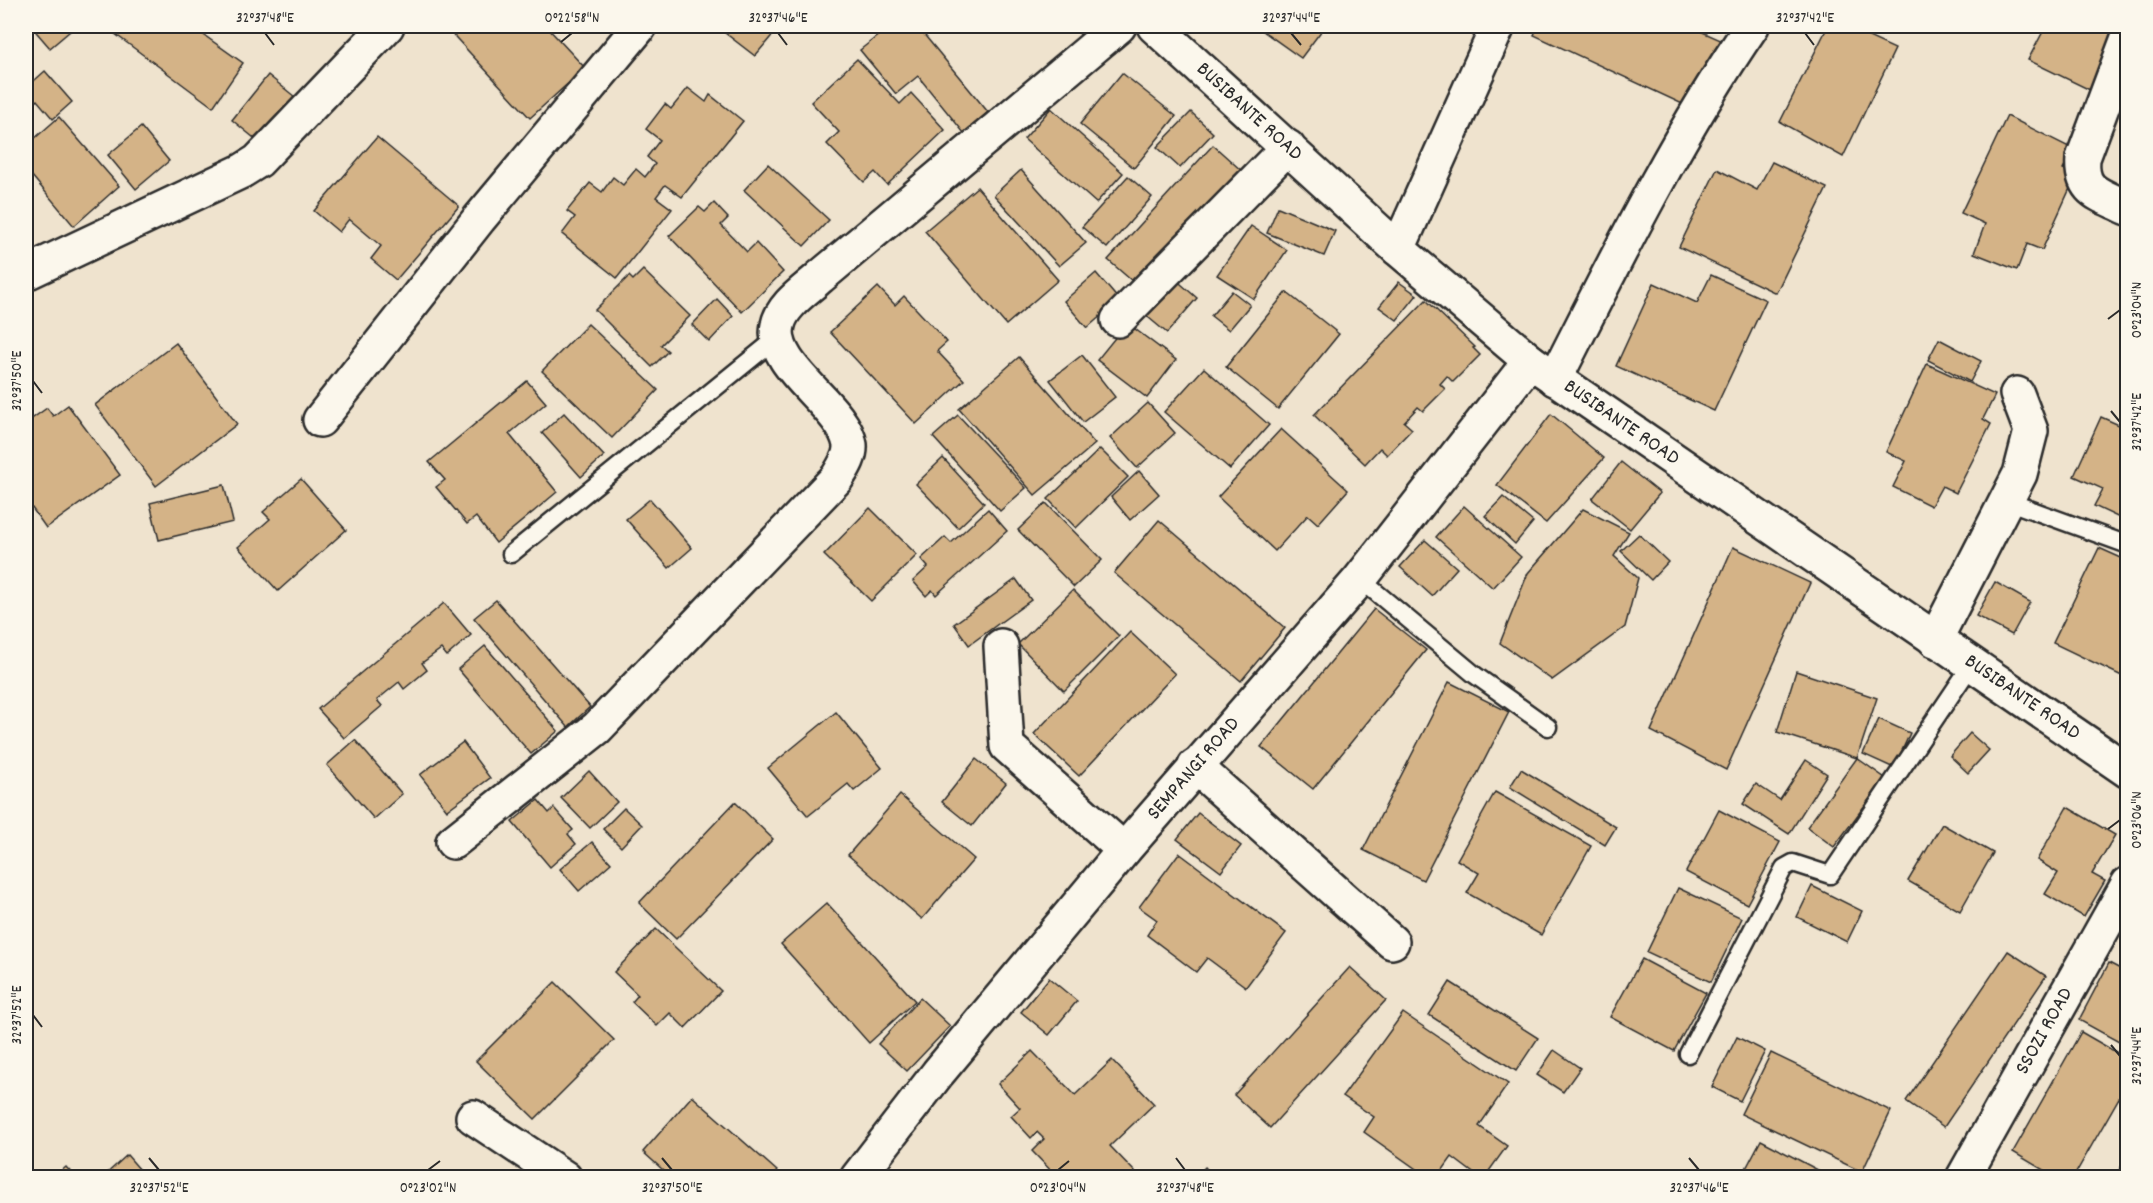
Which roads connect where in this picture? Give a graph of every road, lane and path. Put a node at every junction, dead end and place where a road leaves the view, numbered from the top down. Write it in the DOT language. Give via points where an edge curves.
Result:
graph roads {
  1 [pos="387,26"];
  2 [pos="640,26"];
  3 [pos="1119,26"];
  4 [pos="1154,26"];
  5 [pos="1498,26"];
  6 [pos="1752,26"];
  7 [pos="2127,38"];
  8 [pos="1288,147"];
  9 [pos="2127,208"];
  10 [pos="1398,249"];
  11 [pos="26,273"];
  12 [pos="1118,320"];
  13 [pos="778,337"];
  14 [pos="1543,370"];
  15 [pos="2017,394"];
  16 [pos="320,420"];
  17 [pos="2007,501"];
  18 [pos="2127,545"];
  19 [pos="511,554"];
  20 [pos="1360,579"];
  21 [pos="1935,640"];
  22 [pos="1001,645"];
  23 [pos="1972,664"];
  24 [pos="1548,727"];
  25 [pos="1195,766"];
  26 [pos="2127,771"];
  27 [pos="453,842"];
  28 [pos="1124,850"];
  29 [pos="2127,884"];
  30 [pos="1392,942"];
  31 [pos="1688,1054"];
  32 [pos="473,1117"];
  33 [pos="1974,1174"];
  34 [pos="565,1178"];
  35 [pos="857,1178"];
  1 -- 11 [label="street" via="258,161"];
  2 -- 16 [label="street" via="479,219"];
  3 -- 13 [label="street" via="820,277 784,311 777,325"];
  4 -- 8 [label="street, BUSIBANTE ROAD"];
  5 -- 10 [label="street"];
  6 -- 14 [label="street, SEMPANGI ROAD"];
  7 -- 9 [label="street" via="2083,158 2082,172 2091,190"];
  8 -- 10 [label="street, BUSIBANTE ROAD"];
  8 -- 12 [label="street"];
  10 -- 14 [label="street, BUSIBANTE ROAD"];
  13 -- 19 [label="lane"];
  13 -- 27 [label="street" via="782,353 844,429 850,446 842,470 597,728"];
  14 -- 20 [label="street, SEMPANGI ROAD"];
  14 -- 21 [label="street, BUSIBANTE ROAD"];
  15 -- 17 [label="street" via="2031,431 2020,474"];
  17 -- 18 [label="lane"];
  17 -- 21 [label="street"];
  20 -- 24 [label="lane" via="1475,675"];
  20 -- 25 [label="street, SEMPANGI ROAD"];
  21 -- 23 [label="street, BUSIBANTE ROAD"];
  22 -- 28 [label="street" via="1007,746"];
  23 -- 26 [label="street, BUSIBANTE ROAD"];
  23 -- 31 [label="lane" via="1830,875 1793,863 1784,868"];
  25 -- 28 [label="street, SEMPANGI ROAD"];
  25 -- 30 [label="street"];
  28 -- 35 [label="street, SEMPANGI ROAD" via="938,1073"];
  29 -- 33 [label="street, SSOZI ROAD"];
  32 -- 34 [label="street"];
}
